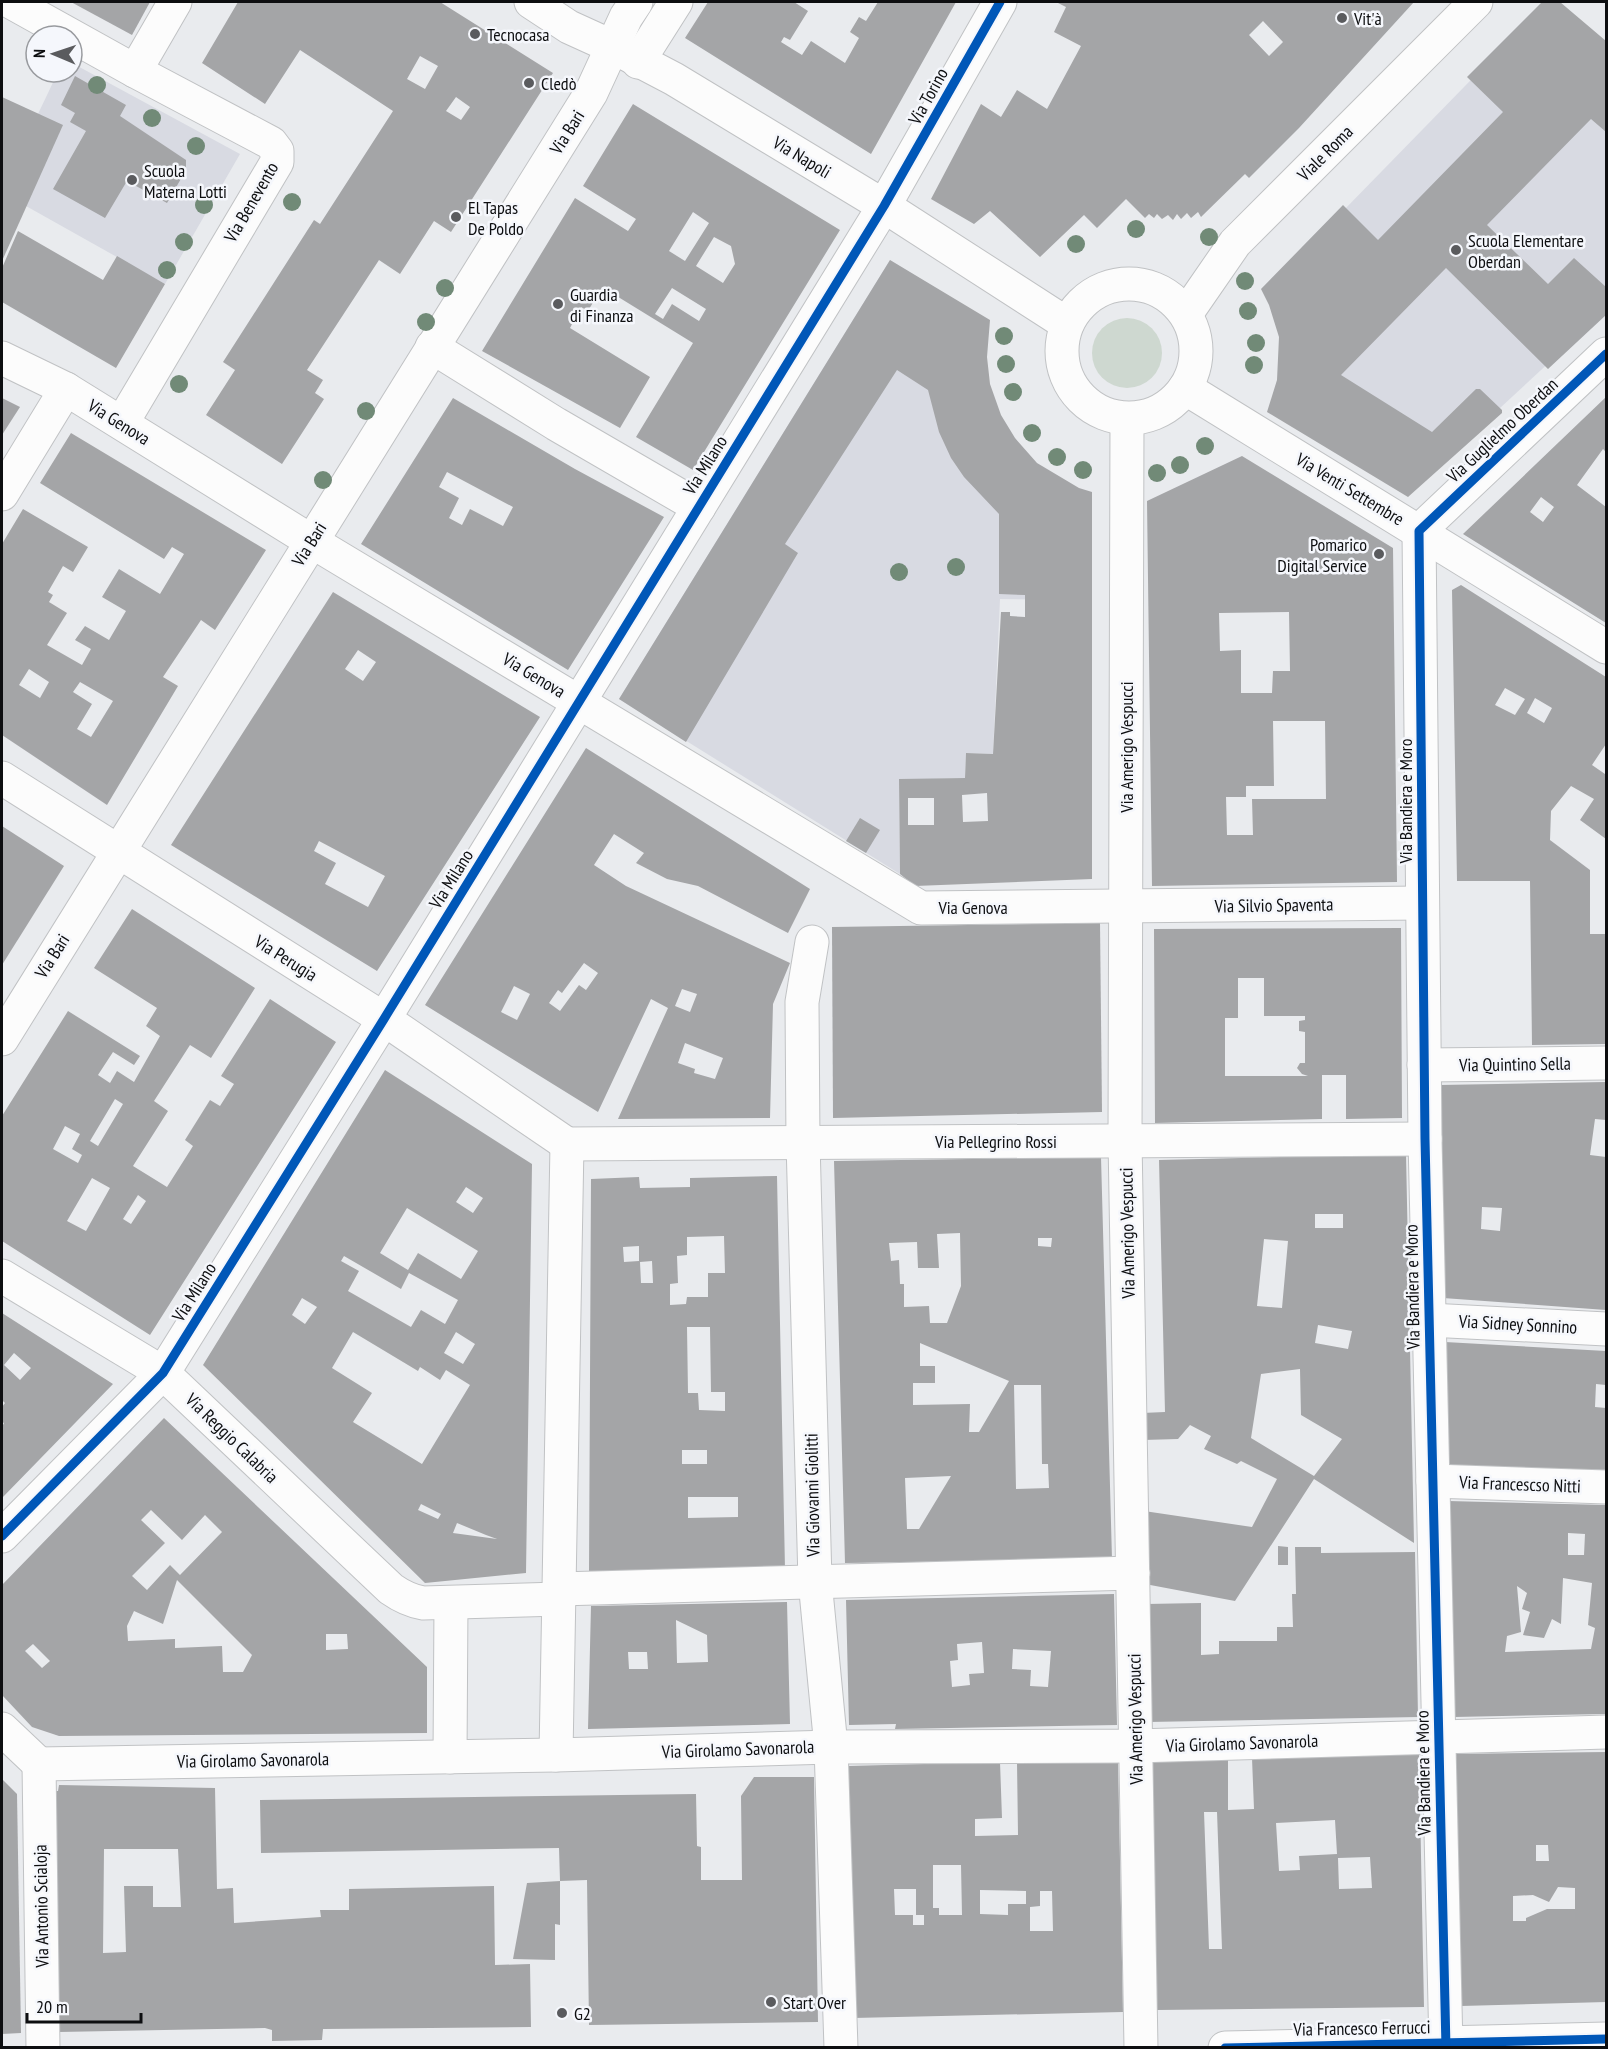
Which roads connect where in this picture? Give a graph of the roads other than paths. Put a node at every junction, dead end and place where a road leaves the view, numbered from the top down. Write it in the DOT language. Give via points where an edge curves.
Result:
graph roads {
  1 [pos="11,2"];
  2 [pos="175,2"];
  3 [pos="531,2"];
  4 [pos="636,2"];
  5 [pos="676,2"];
  6 [pos="1000,2"];
  7 [pos="1476,2"];
  8 [pos="625,54"];
  9 [pos="135,71"];
  10 [pos="884,206"];
  11 [pos="1186,314"];
  12 [pos="1067,324"];
  13 [pos="432,347"];
  14 [pos="1606,354"];
  15 [pos="2,358"];
  16 [pos="1185,388"];
  17 [pos="66,389"];
  18 [pos="1127,419"];
  19 [pos="122,423"];
  20 [pos="2,494"];
  21 [pos="699,507"];
  22 [pos="1419,531"];
  23 [pos="311,541"];
  24 [pos="1606,647"];
  25 [pos="579,702"];
  26 [pos="2,778"];
  27 [pos="118,852"];
  28 [pos="1422,903"];
  29 [pos="1125,906"];
  30 [pos="812,942"];
  31 [pos="384,1019"];
  32 [pos="2,1039"];
  33 [pos="1606,1063"];
  34 [pos="1424,1065"];
  35 [pos="1425,1139"];
  36 [pos="1125,1140"];
  37 [pos="803,1142"];
  38 [pos="567,1144"];
  39 [pos="2,1276"];
  40 [pos="1429,1320"];
  41 [pos="1606,1329"];
  42 [pos="163,1373"];
  43 [pos="1432,1481"];
  44 [pos="1606,1487"];
  45 [pos="2,1536"];
  46 [pos="1133,1573"];
  47 [pos="815,1581"];
  48 [pos="559,1594"];
  49 [pos="451,1603"];
  50 [pos="2,1730"];
  51 [pos="1606,1732"];
  52 [pos="1438,1737"];
  53 [pos="1136,1746"];
  54 [pos="831,1747"];
  55 [pos="556,1755"];
  56 [pos="450,1757"];
  57 [pos="39,1764"];
  58 [pos="1606,2039"];
  59 [pos="1445,2045"];
  60 [pos="43,2048"];
  61 [pos="841,2048"];
  62 [pos="1141,2048"];
  63 [pos="1226,2048"];
  1 -- 9 [label="street, Via Benevento"];
  2 -- 9 [label="street"];
  3 -- 8 [label="street, Via Napoli" via="569,27"];
  4 -- 8 [label="street"];
  5 -- 8 [label="street"];
  6 -- 10 [label="street, Via Torino"];
  7 -- 11 [label="street, Viale Roma" via="1235,243"];
  8 -- 10 [label="street, Via Napoli" via="674,79"];
  8 -- 13 [label="street, Via Bari" via="591,93"];
  9 -- 19 [label="street, Via Benevento" via="272,143 277,162"];
  10 -- 12 [label="street, Via Napoli"];
  10 -- 21 [label="street, Via Milano"];
  11 -- 12 [label="street" via="1172,298 1154,288 1113,285 1078,306"];
  11 -- 16 [label="street" via="1193,328 1196,359"];
  12 -- 18 [label="street" via="1063,361 1078,395 1108,415"];
  13 -- 21 [label="street"];
  13 -- 23 [label="street, Via Bari"];
  14 -- 22 [label="street, Via Guglielmo Oberdan"];
  15 -- 17 [label="street, Via Genova"];
  16 -- 18 [label="street" via="1170,405 1149,416"];
  16 -- 22 [label="street, Via Venti Settembre"];
  17 -- 19 [label="street, Via Genova"];
  17 -- 20 [label="street"];
  18 -- 29 [label="street, Via Amerigo Vespucci"];
  19 -- 23 [label="street, Via Genova"];
  21 -- 25 [label="street, Via Milano"];
  22 -- 24 [label="street, Via Venti Settembre"];
  22 -- 28 [label="street, Via Bandiera e Moro"];
  23 -- 25 [label="street, Via Genova"];
  23 -- 27 [label="street, Via Bari"];
  25 -- 29 [label="street, Via Genova" via="921,908"];
  25 -- 31 [label="street, Via Milano"];
  26 -- 27 [label="street, Via Perugia"];
  27 -- 31 [label="street, Via Perugia"];
  27 -- 32 [label="street, Via Bari"];
  28 -- 29 [label="street, Via Silvio Spaventa"];
  28 -- 34 [label="street, Via Bandiera e Moro"];
  29 -- 36 [label="street, Via Amerigo Vespucci"];
  30 -- 37 [label="street, Via Giovanni Giolitti" via="802,1002"];
  31 -- 38 [label="street, Via Perugia"];
  31 -- 42 [label="street, Via Milano"];
  33 -- 34 [label="street, Via Quintino Sella"];
  34 -- 35 [label="street, Via Bandiera e Moro"];
  35 -- 36 [label="street, Via Pellegrino Rossi"];
  35 -- 40 [label="street, Via Bandiera e Moro"];
  36 -- 37 [label="street, Via Pellegrino Rossi"];
  36 -- 46 [label="street, Via Amerigo Vespucci"];
  37 -- 38 [label="street, Via Pellegrino Rossi"];
  37 -- 47 [label="street, Via Giovanni Giolitti"];
  38 -- 48 [label="street"];
  39 -- 42 [label="street, Via Reggio Calabria"];
  40 -- 41 [label="street, Via Sidney Sonnino"];
  40 -- 43 [label="street, Via Bandiera e Moro"];
  42 -- 45 [label="street, Via Milano"];
  42 -- 49 [label="street, Via Reggio Calabria" via="391,1589 413,1601"];
  43 -- 44 [label="street, Via Francescso Nitti"];
  43 -- 52 [label="street, Via Bandiera e Moro"];
  46 -- 47 [label="street, Via Reggio Calabria"];
  46 -- 53 [label="street, Via Amerigo Vespucci"];
  47 -- 48 [label="street, Via Reggio Calabria"];
  47 -- 54 [label="street, Via Giovanni Giolitti"];
  48 -- 49 [label="street, Via Reggio Calabria"];
  48 -- 55 [label="street"];
  49 -- 56 [label="street"];
  50 -- 57 [label="street"];
  51 -- 52 [label="street, Via Girolamo Savonarola"];
  52 -- 53 [label="street, Via Girolamo Savonarola"];
  52 -- 59 [label="street, Via Bandiera e Moro"];
  53 -- 54 [label="street, Via Girolamo Savonarola"];
  53 -- 62 [label="street, Via Amerigo Vespucci"];
  54 -- 55 [label="street, Via Girolamo Savonarola"];
  54 -- 61 [label="street, Via Giovanni Giolitti"];
  55 -- 56 [label="street, Via Girolamo Savonarola"];
  56 -- 57 [label="street, Via Girolamo Savonarola"];
  57 -- 60 [label="street, Via Antonio Scialoja"];
  58 -- 59 [label="street, Via Francesco Ferrucci"];
  59 -- 63 [label="street, Via Francesco Ferrucci"];
}
